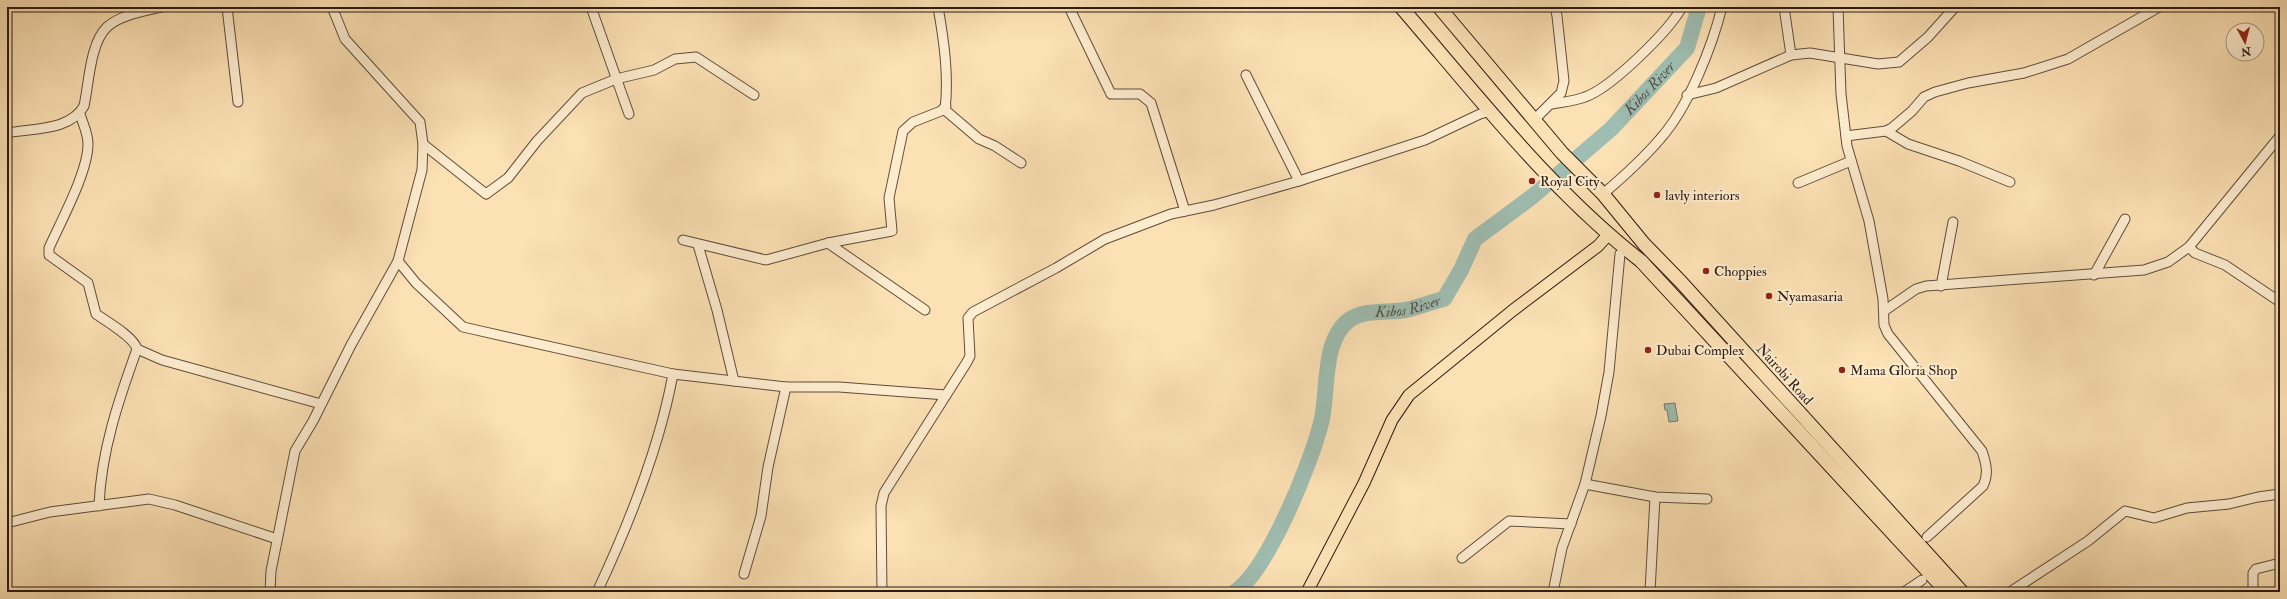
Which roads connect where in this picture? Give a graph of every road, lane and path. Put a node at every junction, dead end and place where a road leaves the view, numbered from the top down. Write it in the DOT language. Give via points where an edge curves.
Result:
graph roads {
  1 [pos="162,7"];
  2 [pos="227,7"];
  3 [pos="332,7"];
  4 [pos="591,7"];
  5 [pos="938,7"];
  6 [pos="1068,7"];
  7 [pos="1401,7"];
  8 [pos="1439,7"];
  9 [pos="1554,7"];
  10 [pos="1682,7"];
  11 [pos="1722,7"];
  12 [pos="1784,7"];
  13 [pos="1838,7"];
  14 [pos="1955,7"];
  15 [pos="2159,7"];
  16 [pos="1791,54"];
  17 [pos="1839,59"];
  18 [pos="1246,75"];
  19 [pos="616,79"];
  20 [pos="754,95"];
  21 [pos="1687,95"];
  22 [pos="238,102"];
  23 [pos="1552,104"];
  24 [pos="946,106"];
  25 [pos="1491,111"];
  26 [pos="80,114"];
  27 [pos="629,114"];
  28 [pos="1534,120"];
  29 [pos="1886,131"];
  30 [pos="7,133"];
  31 [pos="1846,136"];
  32 [pos="2280,136"];
  33 [pos="423,144"];
  34 [pos="1851,161"];
  35 [pos="1021,163"];
  36 [pos="1299,180"];
  37 [pos="2010,182"];
  38 [pos="1798,183"];
  39 [pos="1603,194"];
  40 [pos="1185,211"];
  41 [pos="2125,219"];
  42 [pos="1953,222"];
  43 [pos="1608,235"];
  44 [pos="683,240"];
  45 [pos="828,242"];
  46 [pos="698,245"];
  47 [pos="2189,248"];
  48 [pos="1620,254"];
  49 [pos="398,260"];
  50 [pos="2094,275"];
  51 [pos="1941,286"];
  52 [pos="2280,302"];
  53 [pos="926,310"];
  54 [pos="1884,311"];
  55 [pos="137,349"];
  56 [pos="673,374"];
  57 [pos="734,381"];
  58 [pos="786,387"];
  59 [pos="946,395"];
  60 [pos="321,404"];
  61 [pos="1585,484"];
  62 [pos="2280,494"];
  63 [pos="1655,497"];
  64 [pos="1707,499"];
  65 [pos="99,506"];
  66 [pos="7,523"];
  67 [pos="1572,524"];
  68 [pos="1927,537"];
  69 [pos="277,539"];
  70 [pos="1462,558"];
  71 [pos="2280,563"];
  72 [pos="744,574"];
  73 [pos="1922,580"];
  74 [pos="270,592"];
  75 [pos="597,592"];
  76 [pos="882,592"];
  77 [pos="1307,592"];
  78 [pos="1553,592"];
  79 [pos="1650,592"];
  80 [pos="1904,592"];
  81 [pos="1947,592"];
  82 [pos="1962,592"];
  83 [pos="2010,592"];
  84 [pos="2253,592"];
  1 -- 26 [label="street" via="122,19 108,26 101,35 96,45 84,106"];
  2 -- 22 [label="street"];
  3 -- 33 [label="street" via="345,39 417,118 421,126"];
  4 -- 19 [label="street"];
  5 -- 24 [label="street" via="943,36 948,98"];
  6 -- 40 [label="street" via="1111,94 1140,94 1151,103"];
  7 -- 25 [label="highway, Nairobi Road"];
  8 -- 28 [label="highway, Nairobi Road"];
  9 -- 23 [label="street" via="1558,16 1564,81 1561,93"];
  10 -- 23 [label="street" via="1655,42 1604,86 1587,97"];
  11 -- 21 [label="street" via="1715,36"];
  12 -- 16 [label="street"];
  13 -- 17 [label="street"];
  14 -- 17 [label="street" via="1928,37 1899,62 1878,64"];
  15 -- 29 [label="street" via="2068,59 2024,73 1968,83 1924,97 1900,123"];
  16 -- 17 [label="street" via="1810,53"];
  16 -- 21 [label="street" via="1716,88"];
  17 -- 31 [label="street"];
  18 -- 36 [label="street"];
  19 -- 20 [label="street" via="654,70 675,59 696,57"];
  19 -- 27 [label="street"];
  19 -- 33 [label="street" via="582,93 537,141 508,178 486,194"];
  21 -- 39 [label="street" via="1670,127 1660,139"];
  23 -- 28 [label="street"];
  24 -- 35 [label="street" via="945,110 979,139"];
  24 -- 45 [label="street" via="941,111 913,122 903,131 889,198 892,231"];
  25 -- 36 [label="street" via="1425,140"];
  25 -- 43 [label="highway, Nairobi Road" via="1539,167"];
  26 -- 30 [label="street" via="55,126"];
  26 -- 55 [label="street" via="87,134 86,160 49,248 49,254 88,282 96,314 119,330 136,345"];
  28 -- 39 [label="highway, Nairobi Road" via="1562,153"];
  29 -- 31 [label="street"];
  29 -- 37 [label="street" via="1908,144"];
  31 -- 34 [label="street"];
  32 -- 47 [label="street"];
  33 -- 49 [label="street" via="422,170"];
  34 -- 38 [label="street"];
  34 -- 54 [label="street" via="1869,221"];
  36 -- 40 [label="street"];
  39 -- 82 [label="highway, Nairobi Road" via="1644,244"];
  40 -- 59 [label="street" via="1170,214 1105,239 973,312 968,318 970,356"];
  41 -- 50 [label="street"];
  42 -- 51 [label="street"];
  43 -- 77 [label="main road" via="1598,246 1409,395 1399,407 1364,483"];
  43 -- 81 [label="highway, Nairobi Road" via="1641,261"];
  44 -- 46 [label="street"];
  45 -- 46 [label="street" via="766,260"];
  45 -- 53 [label="street"];
  46 -- 57 [label="street"];
  47 -- 50 [label="street" via="2168,262 2144,270"];
  47 -- 52 [label="street" via="2225,265"];
  48 -- 61 [label="street" via="1609,372"];
  49 -- 56 [label="street" via="416,283 464,326"];
  49 -- 60 [label="street"];
  50 -- 51 [label="street"];
  51 -- 54 [label="street" via="1920,287"];
  54 -- 68 [label="street" via="1884,325 1888,334 1982,451 1985,460 1984,486"];
  55 -- 60 [label="street" via="162,360"];
  55 -- 65 [label="street" via="115,413"];
  56 -- 57 [label="street"];
  56 -- 75 [label="street" via="657,437 624,532"];
  57 -- 58 [label="street"];
  58 -- 59 [label="street" via="839,386"];
  58 -- 72 [label="street" via="768,467 761,516"];
  59 -- 76 [label="street" via="882,499"];
  60 -- 69 [label="street" via="295,451 293,472"];
  61 -- 63 [label="street"];
  61 -- 67 [label="street"];
  62 -- 83 [label="street" via="2258,496 2229,504 2187,508 2154,518 2125,511 2088,542"];
  63 -- 64 [label="street"];
  63 -- 79 [label="street"];
  65 -- 66 [label="street" via="50,512"];
  65 -- 69 [label="street" via="154,500"];
  67 -- 70 [label="street" via="1509,522"];
  67 -- 78 [label="street" via="1562,548"];
  69 -- 74 [label="street"];
  71 -- 84 [label="street" via="2256,569 2253,573"];
  73 -- 80 [label="street"];
}
